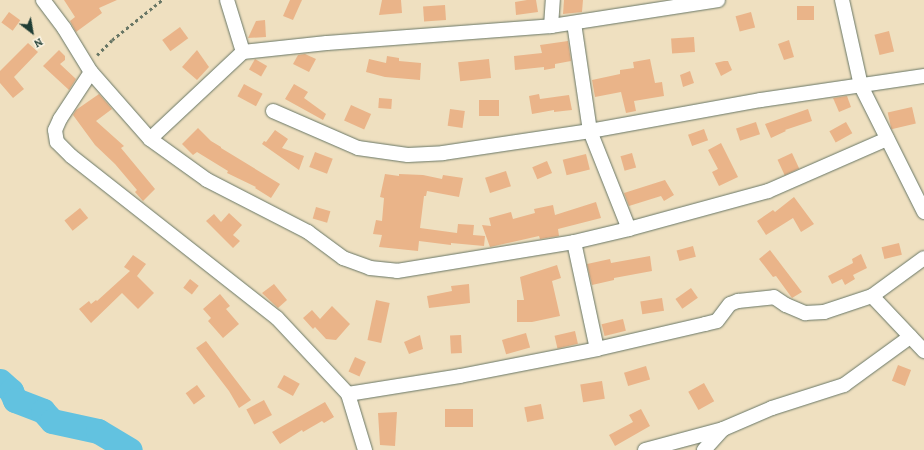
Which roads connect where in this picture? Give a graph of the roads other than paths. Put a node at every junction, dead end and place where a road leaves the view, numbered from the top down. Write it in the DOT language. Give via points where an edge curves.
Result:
graph roads {
  1 [pos="43,0"];
  2 [pos="227,0"];
  3 [pos="552,0"];
  4 [pos="718,0"];
  5 [pos="842,0"];
  6 [pos="574,23"];
  7 [pos="552,26"];
  8 [pos="243,52"];
  9 [pos="89,69"];
  10 [pos="924,76"];
  11 [pos="861,86"];
  12 [pos="273,111"];
  13 [pos="590,131"];
  14 [pos="150,139"];
  15 [pos="887,139"];
  16 [pos="924,212"];
  17 [pos="629,229"];
  18 [pos="574,242"];
  19 [pos="924,258"];
  20 [pos="872,296"];
  21 [pos="910,337"];
  22 [pos="597,349"];
  23 [pos="924,351"];
  24 [pos="348,394"];
  25 [pos="723,429"];
  26 [pos="364,450"];
  27 [pos="645,450"];
  28 [pos="704,450"];
  1 -- 9 [label="street"];
  2 -- 8 [label="street"];
  3 -- 7 [label="street"];
  4 -- 6 [label="street"];
  5 -- 11 [label="street"];
  6 -- 7 [label="street"];
  6 -- 13 [label="street"];
  7 -- 8 [label="street"];
  8 -- 14 [label="street"];
  9 -- 14 [label="street"];
  9 -- 24 [label="street" via="55,130 57,142 71,156 277,318"];
  10 -- 11 [label="street"];
  11 -- 13 [label="street"];
  11 -- 15 [label="street"];
  12 -- 13 [label="street" via="358,148 408,155 443,153"];
  13 -- 17 [label="street"];
  14 -- 18 [label="street" via="207,180 308,232 343,258 370,268 397,271"];
  15 -- 16 [label="street"];
  15 -- 17 [label="street" via="768,191"];
  17 -- 18 [label="street"];
  18 -- 22 [label="street"];
  19 -- 20 [label="street"];
  20 -- 21 [label="street"];
  20 -- 22 [label="street" via="824,312 805,313 774,297 738,301 730,304 717,321"];
  21 -- 23 [label="street"];
  21 -- 25 [label="street" via="844,385 772,408"];
  22 -- 24 [label="street" via="460,376"];
  24 -- 26 [label="street"];
  25 -- 27 [label="street"];
  25 -- 28 [label="street"];
}
